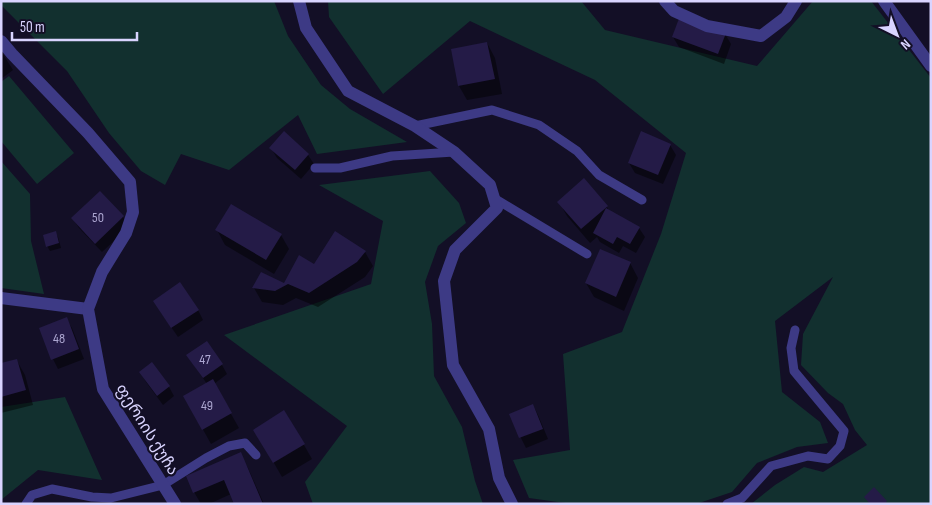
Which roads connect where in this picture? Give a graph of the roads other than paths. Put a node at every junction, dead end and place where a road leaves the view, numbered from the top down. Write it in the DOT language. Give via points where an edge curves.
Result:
graph roads {
  1 [pos="299,1"];
  2 [pos="665,1"];
  3 [pos="796,1"];
  4 [pos="884,1"];
  5 [pos="1,41"];
  6 [pos="931,66"];
  7 [pos="415,126"];
  8 [pos="454,152"];
  9 [pos="315,168"];
  10 [pos="494,198"];
  11 [pos="642,200"];
  12 [pos="587,254"];
  13 [pos="1,298"];
  14 [pos="88,309"];
  15 [pos="795,330"];
  16 [pos="256,454"];
  17 [pos="163,485"];
  18 [pos="26,504"];
  19 [pos="175,504"];
  20 [pos="512,504"];
  21 [pos="727,504"];
  1 -- 7 [label="street" via="306,28 348,91"];
  2 -- 3 [label="street" via="674,11 707,26 761,36 786,17"];
  4 -- 6 [label="street"];
  5 -- 14 [label="street" via="130,182 134,212 126,234 102,272"];
  7 -- 8 [label="street"];
  7 -- 11 [label="lane" via="492,110 539,125 577,151 599,175"];
  8 -- 9 [label="lane" via="392,156 340,168"];
  8 -- 10 [label="street" via="490,185"];
  10 -- 12 [label="lane"];
  10 -- 20 [label="street" via="497,208 455,250 444,281 453,365 488,429 500,478"];
  13 -- 14 [label="street"];
  14 -- 17 [label="street, ფერიის ქუჩა" via="103,389"];
  15 -- 21 [label="lane" via="791,348 794,371 844,431 840,446 828,459 808,456 771,466 742,498"];
  16 -- 17 [label="lane" via="245,443 230,446"];
  17 -- 18 [label="lane" via="111,498 52,489 32,495"];
  17 -- 19 [label="street, ფერიის ქუჩა"];
}
